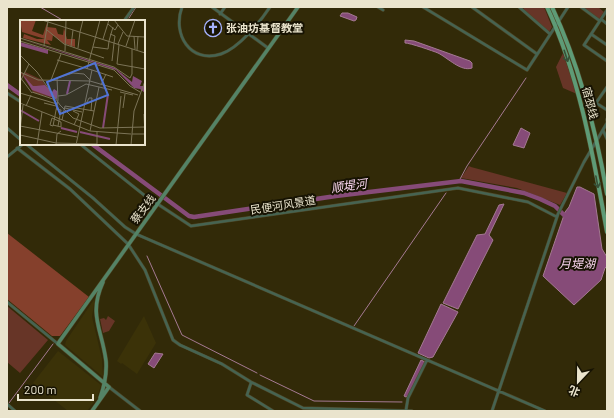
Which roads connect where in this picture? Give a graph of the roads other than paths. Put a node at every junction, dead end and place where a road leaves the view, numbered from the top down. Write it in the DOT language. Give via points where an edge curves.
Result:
graph roads {
  1 [pos="134,7"];
  2 [pos="182,7"];
  3 [pos="212,7"];
  4 [pos="225,7"];
  5 [pos="270,7"];
  6 [pos="298,7"];
  7 [pos="378,7"];
  8 [pos="423,7"];
  9 [pos="472,7"];
  10 [pos="519,7"];
  11 [pos="547,7"];
  12 [pos="552,7"];
  13 [pos="568,7"];
  14 [pos="581,7"];
  15 [pos="384,10"];
  16 [pos="607,10"];
  17 [pos="220,14"];
  18 [pos="125,20"];
  19 [pos="600,20"];
  20 [pos="559,21"];
  21 [pos="607,24"];
  22 [pos="556,25"];
  23 [pos="247,34"];
  24 [pos="550,34"];
  25 [pos="591,34"];
  26 [pos="607,45"];
  27 [pos="268,48"];
  28 [pos="536,54"];
  29 [pos="606,59"];
  30 [pos="607,87"];
  31 [pos="7,93"];
  32 [pos="20,101"];
  33 [pos="607,110"];
  34 [pos="607,121"];
  35 [pos="7,128"];
  36 [pos="603,130"];
  37 [pos="606,135"];
  38 [pos="20,139"];
  39 [pos="597,140"];
  40 [pos="607,140"];
  41 [pos="23,145"];
  42 [pos="26,145"];
  43 [pos="81,145"];
  44 [pos="17,148"];
  45 [pos="591,149"];
  46 [pos="7,157"];
  47 [pos="607,194"];
  48 [pos="158,204"];
  49 [pos="558,215"];
  50 [pos="607,232"];
  51 [pos="136,234"];
  52 [pos="128,244"];
  53 [pos="107,274"];
  54 [pos="7,302"];
  55 [pos="58,344"];
  56 [pos="427,360"];
  57 [pos="104,383"];
  58 [pos="252,383"];
  59 [pos="109,387"];
  60 [pos="498,391"];
  61 [pos="7,404"];
  62 [pos="97,405"];
  63 [pos="406,410"];
  64 [pos="15,411"];
  65 [pos="92,411"];
  66 [pos="140,411"];
  67 [pos="273,411"];
  68 [pos="412,411"];
  69 [pos="492,411"];
  70 [pos="545,411"];
  1 -- 18 [label="street"];
  2 -- 23 [label="street" via="179,26 182,40 199,53 222,53"];
  3 -- 17 [label="street"];
  4 -- 17 [label="street"];
  5 -- 23 [label="street"];
  6 -- 27 [label="street, 蔡支线"];
  7 -- 15 [label="street"];
  8 -- 28 [label="street" via="527,70"];
  9 -- 28 [label="street"];
  10 -- 24 [label="street"];
  11 -- 22 [label="main road, 宿邳线"];
  12 -- 20 [label="main road, 宿邳线"];
  13 -- 20 [label="street"];
  14 -- 19 [label="street"];
  16 -- 19 [label="street"];
  17 -- 23 [label="street"];
  19 -- 21 [label="street"];
  19 -- 25 [label="street"];
  20 -- 22 [label="street"];
  20 -- 39 [label="main road, 宿邳线" via="576,65"];
  22 -- 24 [label="street"];
  22 -- 45 [label="main road, 宿邳线, one-way" via="581,100"];
  23 -- 27 [label="street"];
  24 -- 28 [label="street"];
  25 -- 26 [label="street"];
  25 -- 29 [label="street" via="584,45"];
  27 -- 48 [label="street, 蔡支线"];
  30 -- 33 [label="street" via="596,103"];
  31 -- 32 [label="street"];
  34 -- 36 [label="street"];
  35 -- 38 [label="street"];
  36 -- 37 [label="street"];
  36 -- 39 [label="street"];
  37 -- 40 [label="street"];
  39 -- 45 [label="street"];
  39 -- 47 [label="main road, 宿邳线"];
  41 -- 44 [label="street"];
  42 -- 51 [label="street"];
  43 -- 48 [label="street, 民便河风景道"];
  44 -- 46 [label="street"];
  44 -- 52 [label="street" via="70,189"];
  45 -- 49 [label="street"];
  45 -- 50 [label="main road, 宿邳线, one-way"];
  48 -- 49 [label="street, 民便河风景道" via="193,226 458,188 528,202"];
  48 -- 51 [label="street, 蔡支线"];
  49 -- 60 [label="street"];
  51 -- 52 [label="street, 蔡支线"];
  51 -- 56 [label="street"];
  52 -- 53 [label="street, 蔡支线"];
  52 -- 58 [label="street" via="146,270 173,340 222,364"];
  53 -- 55 [label="street, 蔡支线"];
  53 -- 57 [label="street" via="99,294 96,314 106,363"];
  54 -- 55 [label="street"];
  55 -- 57 [label="street"];
  56 -- 60 [label="street"];
  56 -- 63 [label="street" via="408,398"];
  57 -- 59 [label="street"];
  57 -- 62 [label="street"];
  58 -- 63 [label="street" via="303,408"];
  58 -- 67 [label="street" via="246,395"];
  59 -- 62 [label="street"];
  59 -- 66 [label="street"];
  60 -- 69 [label="street"];
  60 -- 70 [label="street"];
  61 -- 64 [label="street"];
  62 -- 65 [label="street"];
  63 -- 68 [label="street"];
}
